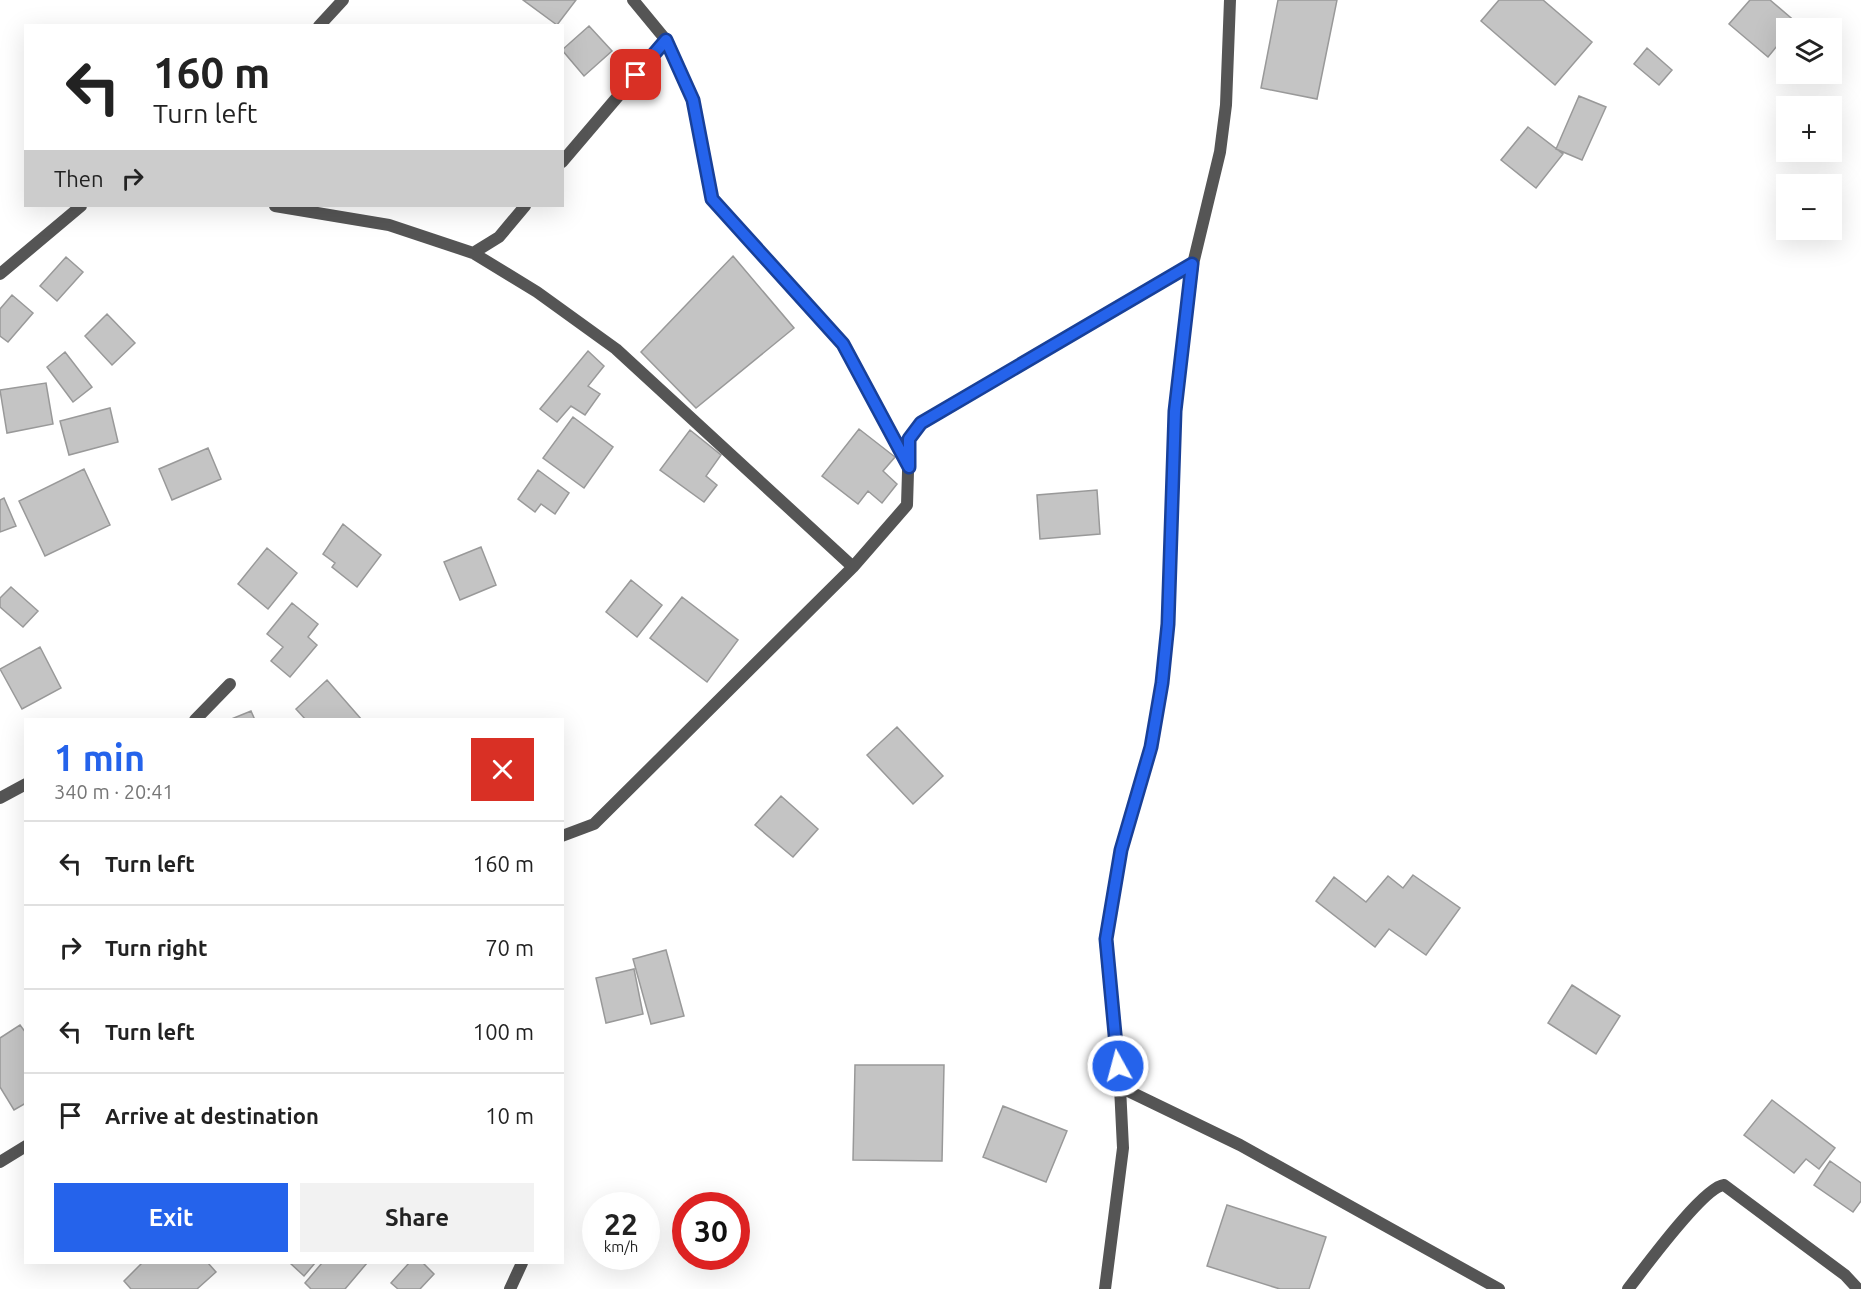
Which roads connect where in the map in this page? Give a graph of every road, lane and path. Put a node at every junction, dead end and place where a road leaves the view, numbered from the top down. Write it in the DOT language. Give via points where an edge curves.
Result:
graph roads {
  1 [pos="343,0"];
  2 [pos="633,0"];
  3 [pos="1230,0"];
  4 [pos="321,24"];
  5 [pos="666,40"];
  6 [pos="564,160"];
  7 [pos="80,207"];
  8 [pos="281,207"];
  9 [pos="524,207"];
  10 [pos="473,253"];
  11 [pos="1192,264"];
  12 [pos="0,274"];
  13 [pos="909,467"];
  14 [pos="853,567"];
  15 [pos="230,684"];
  16 [pos="197,718"];
  17 [pos="24,785"];
  18 [pos="0,798"];
  19 [pos="564,835"];
  20 [pos="1120,1087"];
  21 [pos="24,1147"];
  22 [pos="0,1162"];
  23 [pos="522,1264"];
  24 [pos="510,1289"];
  25 [pos="1105,1289"];
  26 [pos="1498,1289"];
  27 [pos="1628,1289"];
  28 [pos="1858,1289"];
  1 -- 4 [label="street"];
  2 -- 5 [label="street"];
  3 -- 11 [label="street" via="1220,152"];
  5 -- 6 [label="street"];
  5 -- 13 [label="street" via="693,100 712,199 843,344"];
  7 -- 12 [label="street"];
  8 -- 10 [label="street" via="389,225"];
  9 -- 10 [label="street" via="499,237"];
  10 -- 14 [label="street" via="537,292 616,349"];
  11 -- 13 [label="street" via="921,423 909,439"];
  11 -- 20 [label="street" via="1175,411 1168,624 1162,683 1151,747 1121,850 1106,939"];
  13 -- 14 [label="street" via="907,505"];
  14 -- 19 [label="street" via="594,824"];
  15 -- 16 [label="street"];
  17 -- 18 [label="street"];
  20 -- 25 [label="street" via="1124,1148"];
  20 -- 26 [label="street" via="1240,1146"];
  21 -- 22 [label="street"];
  23 -- 24 [label="street"];
  27 -- 28 [label="street" via="1693,1208 1716,1187 1724,1185 1845,1275"];
}
